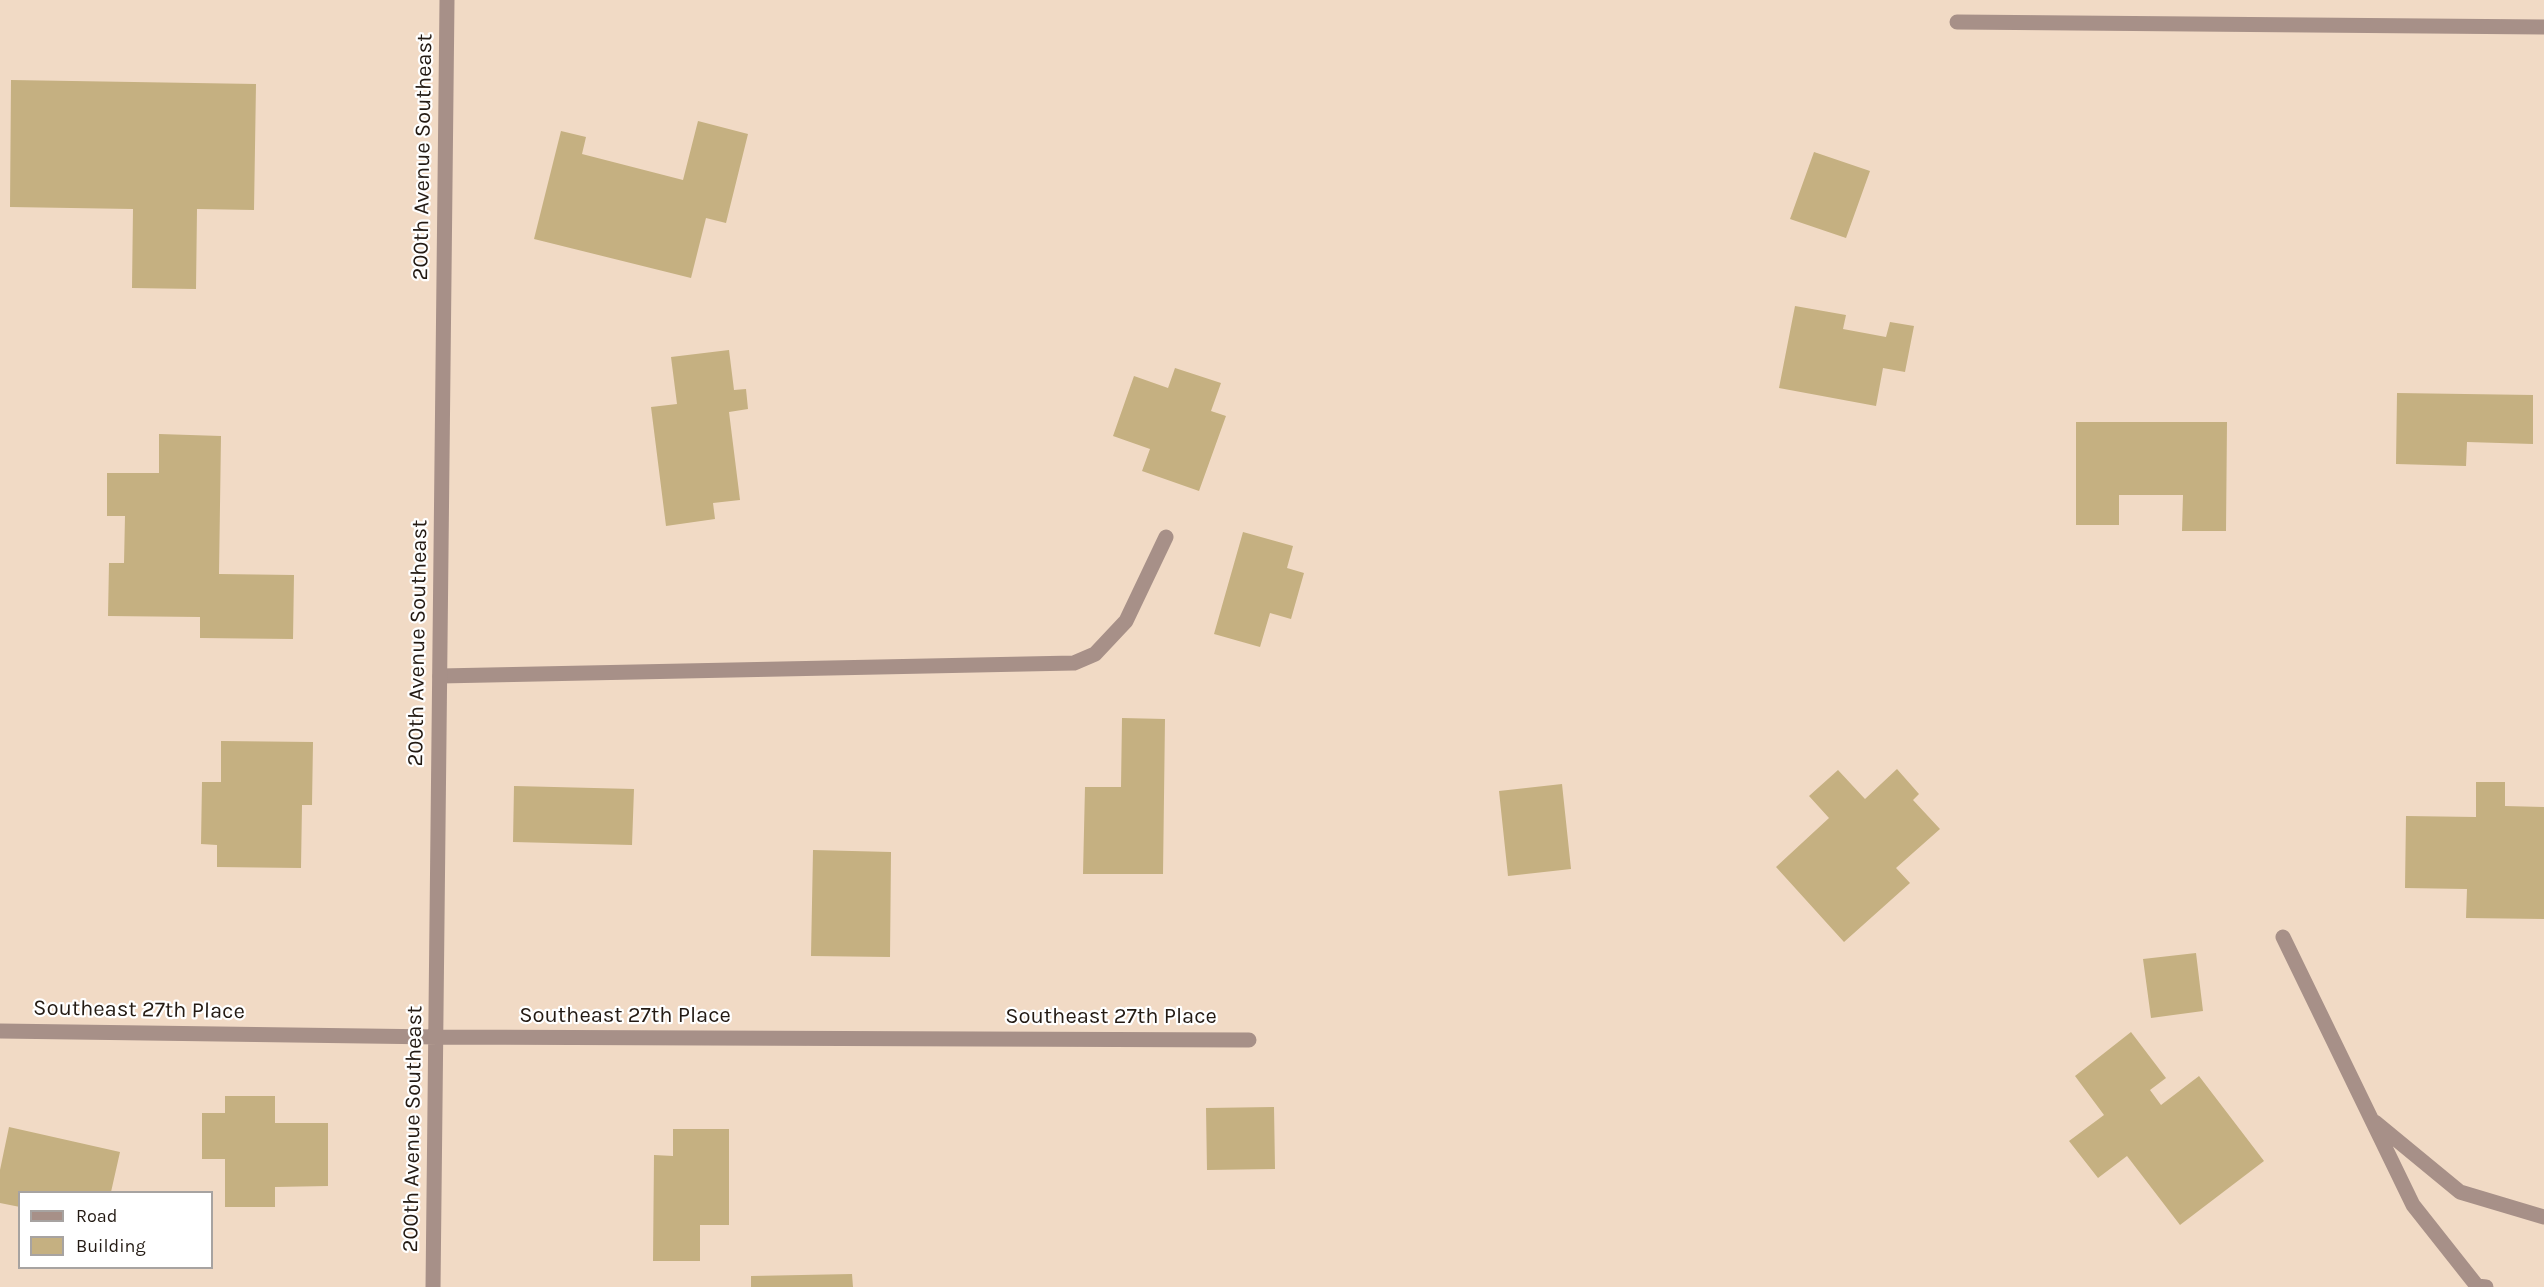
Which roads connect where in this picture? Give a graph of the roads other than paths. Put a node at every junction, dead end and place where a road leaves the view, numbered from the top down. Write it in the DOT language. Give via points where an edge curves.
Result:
graph roads {
  1 [pos="447,0"];
  2 [pos="1957,22"];
  3 [pos="2544,27"];
  4 [pos="1166,537"];
  5 [pos="440,676"];
  6 [pos="2283,937"];
  7 [pos="0,1031"];
  8 [pos="438,1037"];
  9 [pos="1249,1040"];
  10 [pos="2372,1119"];
  11 [pos="2544,1218"];
  12 [pos="433,1287"];
  13 [pos="2486,1287"];
  1 -- 5 [label="street, 200th Avenue Southeast"];
  2 -- 3 [label="street"];
  4 -- 5 [label="street" via="1126,621 1095,654 1074,663"];
  5 -- 8 [label="street, 200th Avenue Southeast"];
  6 -- 10 [label="street"];
  7 -- 8 [label="street, Southeast 27th Place"];
  8 -- 9 [label="street, Southeast 27th Place"];
  8 -- 12 [label="street, 200th Avenue Southeast"];
  10 -- 11 [label="street" via="2460,1192"];
  10 -- 13 [label="street" via="2413,1205 2477,1286"];
}
